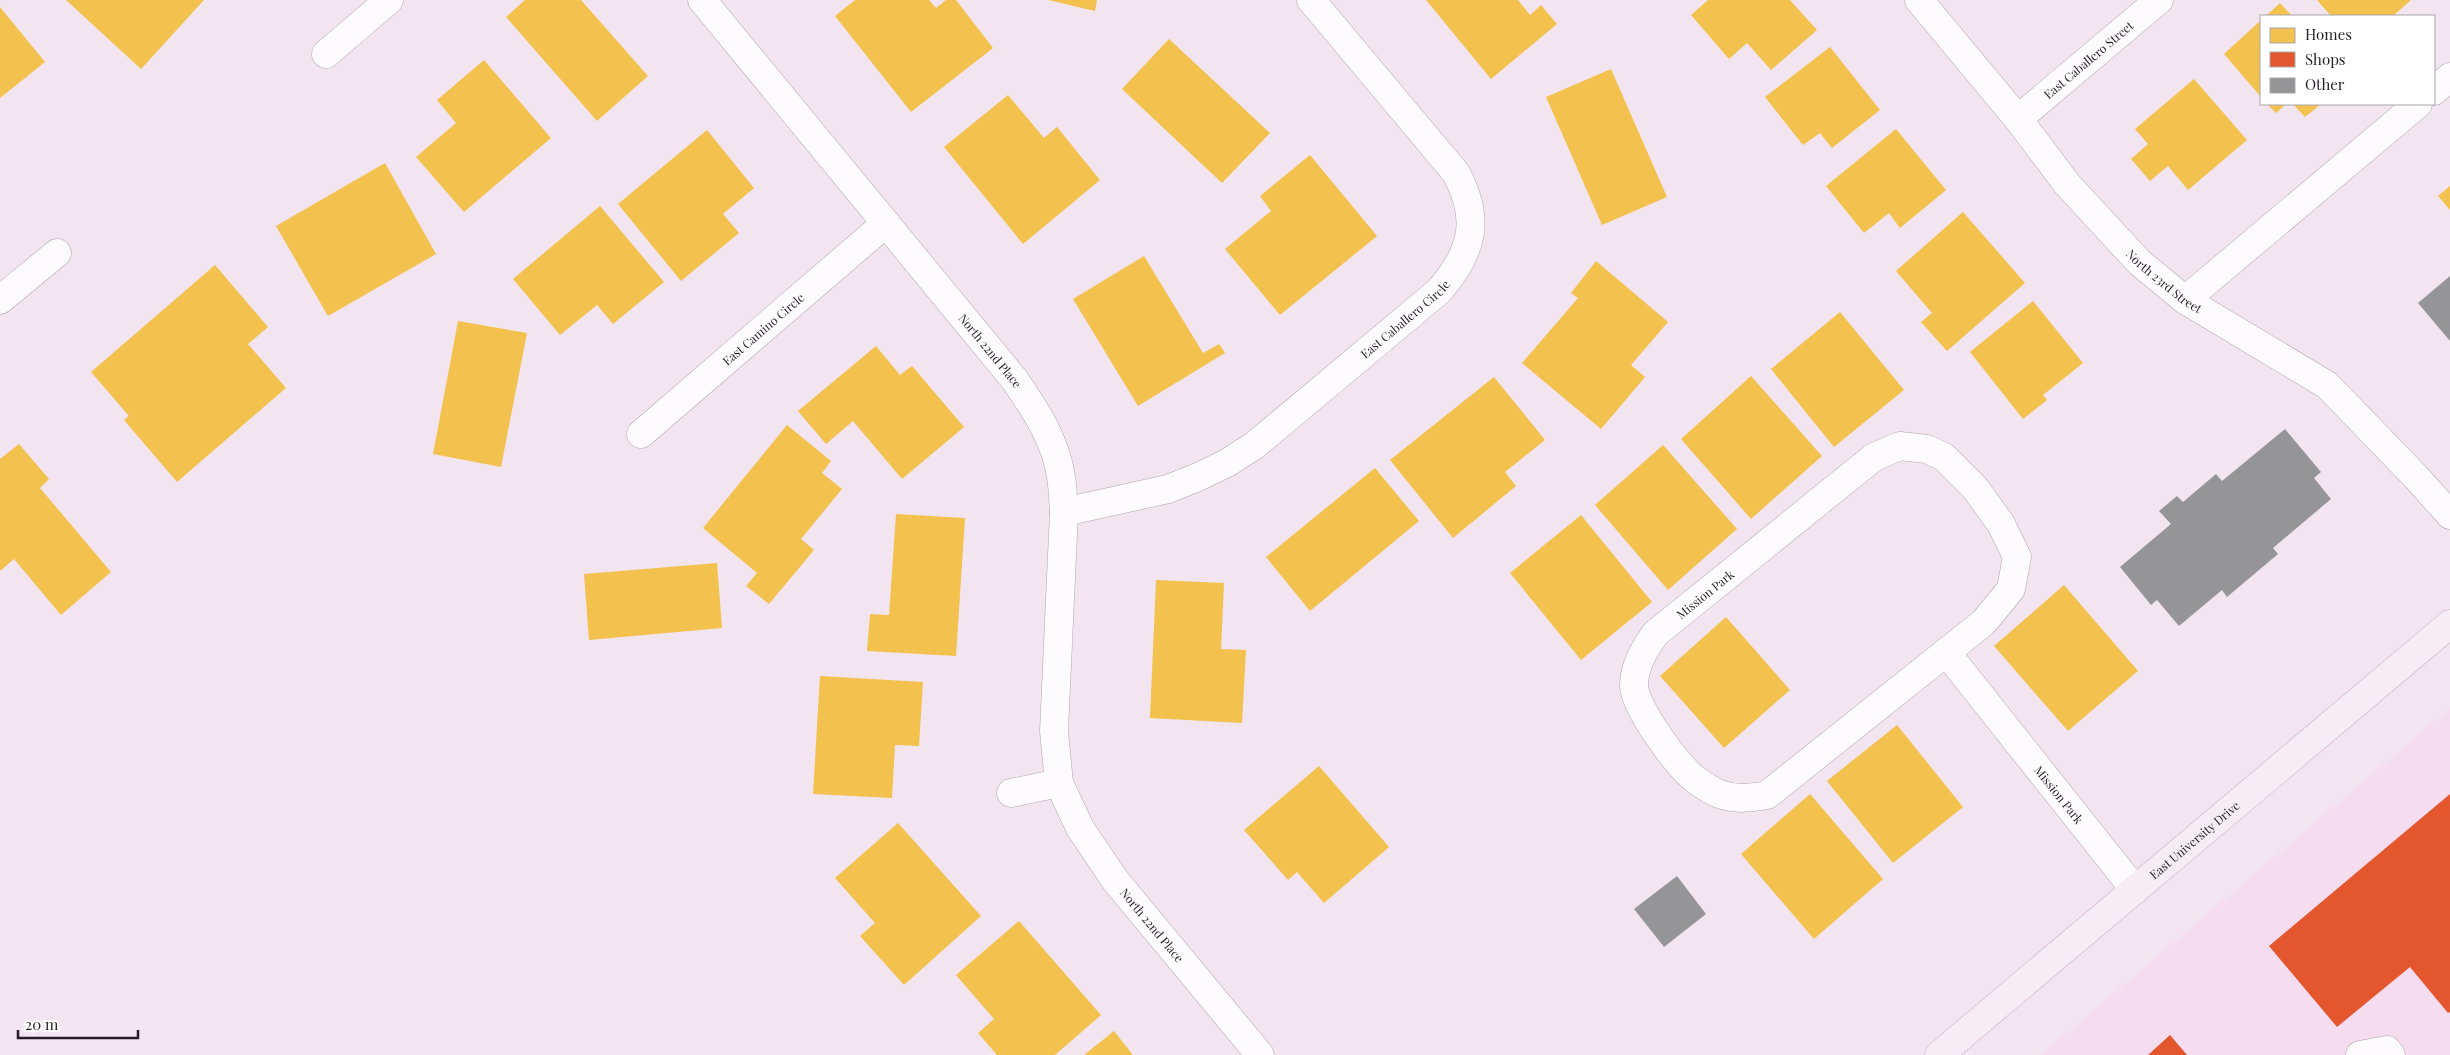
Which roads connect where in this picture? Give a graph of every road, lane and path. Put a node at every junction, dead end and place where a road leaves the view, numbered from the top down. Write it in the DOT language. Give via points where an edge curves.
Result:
graph roads {
  1 [pos="390,0"];
  2 [pos="702,0"];
  3 [pos="1311,0"];
  4 [pos="1919,0"];
  5 [pos="2159,0"];
  6 [pos="326,54"];
  7 [pos="2450,77"];
  8 [pos="2435,89"];
  9 [pos="2417,105"];
  10 [pos="2018,120"];
  11 [pos="886,223"];
  12 [pos="57,253"];
  13 [pos="0,300"];
  14 [pos="2185,300"];
  15 [pos="641,434"];
  16 [pos="1064,512"];
  17 [pos="2450,515"];
  18 [pos="2450,624"];
  19 [pos="1946,652"];
  20 [pos="1060,783"];
  21 [pos="1011,793"];
  22 [pos="2135,890"];
  23 [pos="1260,1055"];
  24 [pos="1939,1055"];
  25 [pos="2360,1055"];
  26 [pos="2391,1055"];
  1 -- 6 [label="street"];
  2 -- 11 [label="street, North 22nd Place"];
  3 -- 16 [label="street, East Caballero Circle" via="1456,173 1466,191 1471,212 1471,233 1465,255 1439,291 1255,445 1198,478 1168,489"];
  4 -- 10 [label="street, North 23rd Street"];
  5 -- 10 [label="street, East Caballero Street"];
  7 -- 8 [label="street"];
  9 -- 14 [label="street"];
  10 -- 14 [label="street, North 23rd Street" via="2067,184 2139,262"];
  11 -- 15 [label="street, East Camino Circle"];
  11 -- 16 [label="street, North 22nd Place" via="1014,378 1035,409 1062,476"];
  12 -- 13 [label="street"];
  14 -- 17 [label="street, North 23rd Street" via="2327,386"];
  16 -- 20 [label="street, North 22nd Place" via="1054,731"];
  18 -- 22 [label="main road, East University Drive"];
  19 -- 19 [label="street, Mission Park" via="1984,622 2011,589 2017,557 2001,524 1975,488 1944,457 1927,449 1900,446 1874,457 1654,634 1639,658 1634,687 1642,710 1663,742 1695,780 1718,793 1740,800 1767,795"];
  19 -- 22 [label="street, Mission Park"];
  20 -- 21 [label="street"];
  20 -- 23 [label="street, North 22nd Place" via="1080,828 1115,880"];
  22 -- 24 [label="main road, East University Drive"];
  25 -- 26 [label="street" via="2387,1050"];
}
